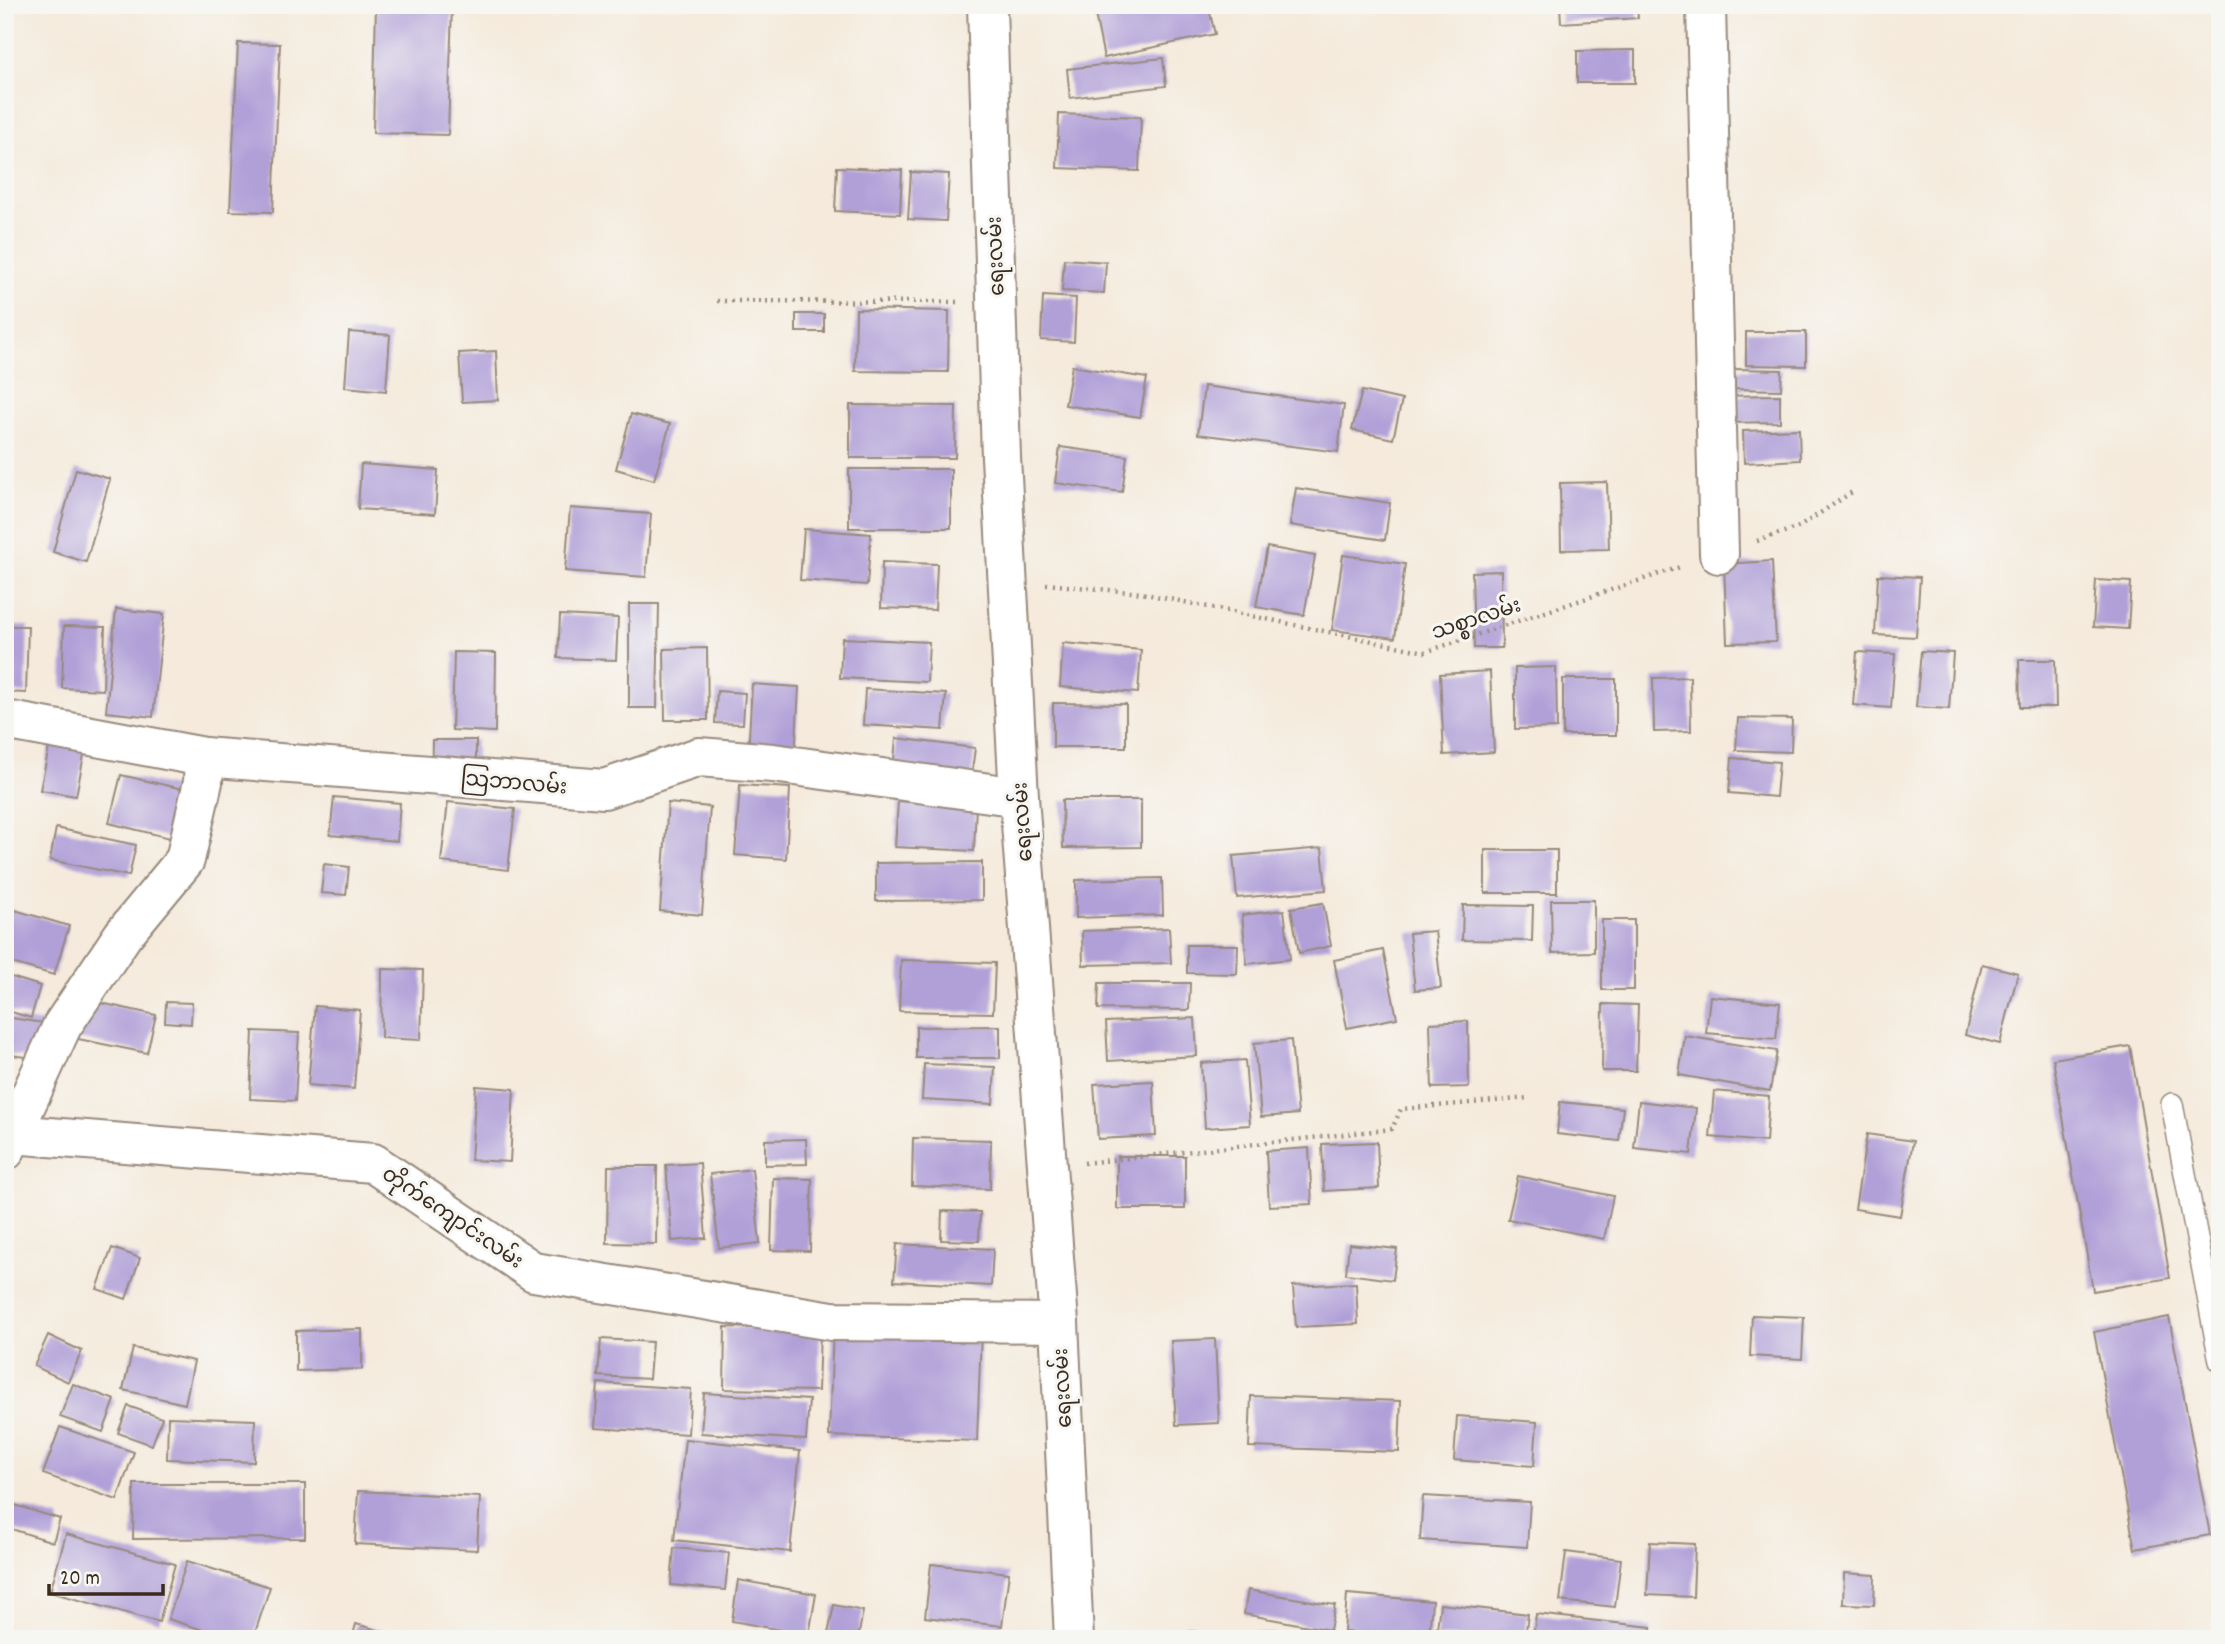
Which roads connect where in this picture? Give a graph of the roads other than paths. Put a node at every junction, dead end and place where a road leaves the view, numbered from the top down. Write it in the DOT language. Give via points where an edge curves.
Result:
graph roads {
  1 [pos="987,5"];
  2 [pos="1706,5"];
  3 [pos="1719,554"];
  4 [pos="5,720"];
  5 [pos="204,757"];
  6 [pos="1020,797"];
  7 [pos="2172,1104"];
  8 [pos="9,1142"];
  9 [pos="1059,1323"];
  10 [pos="2220,1362"];
  11 [pos="1074,1639"];
  1 -- 6 [label="street, ရေးလမ်း" via="1001,457"];
  2 -- 3 [label="street"];
  4 -- 5 [label="street, သြဘာလမ်း"];
  5 -- 6 [label="street, သြဘာလမ်း" via="604,789 699,757"];
  5 -- 8 [label="street" via="186,860 123,934 62,1026"];
  6 -- 9 [label="street, ရေးလမ်း"];
  7 -- 10 [label="lane"];
  8 -- 9 [label="street, တိုက်ကျောင်းလမ်း" via="373,1163 534,1272 832,1321"];
  9 -- 11 [label="street, ရေးလမ်း"];
}
